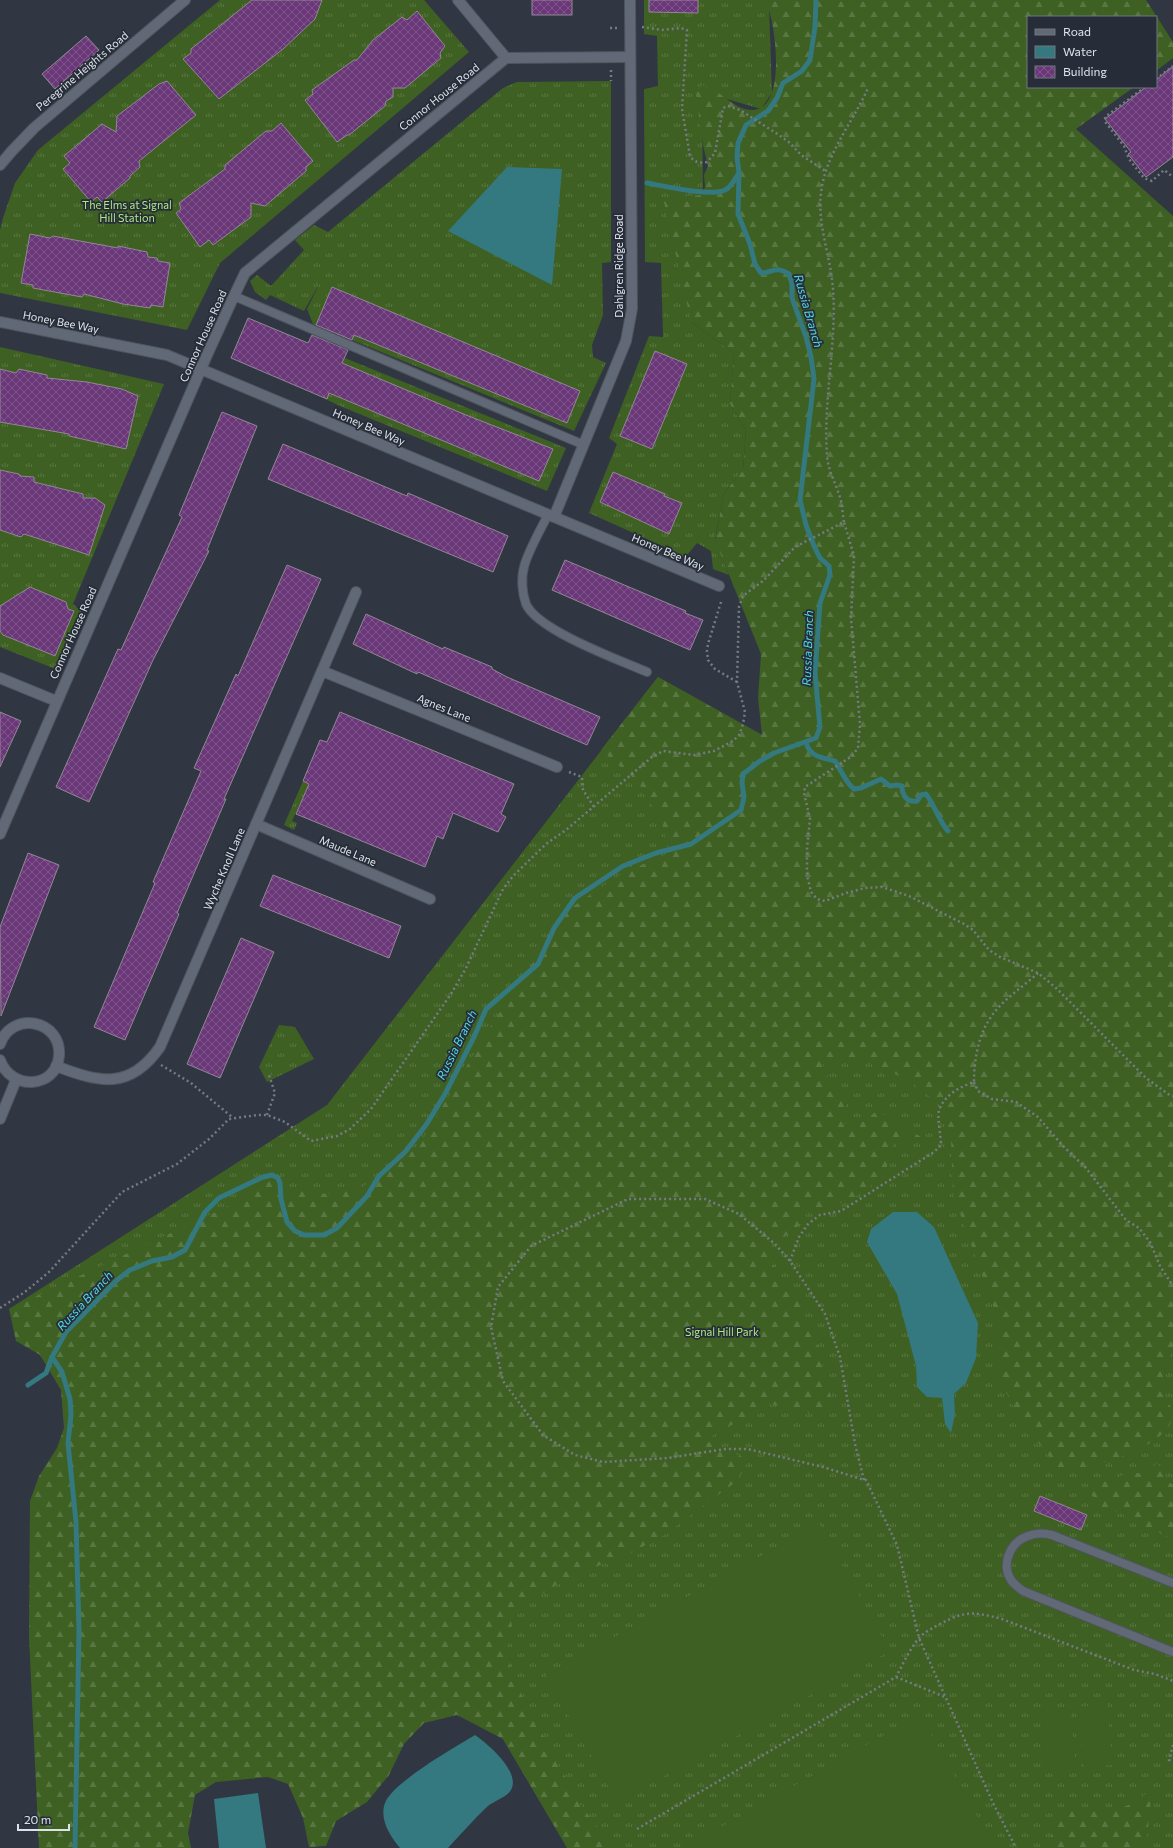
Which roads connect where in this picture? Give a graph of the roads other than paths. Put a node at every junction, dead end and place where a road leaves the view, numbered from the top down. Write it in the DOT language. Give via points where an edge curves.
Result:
graph roads {
  1 [pos="185,0"];
  2 [pos="458,0"];
  3 [pos="630,0"];
  4 [pos="630,57"];
  5 [pos="506,58"];
  6 [pos="0,165"];
  7 [pos="234,296"];
  8 [pos="0,322"];
  9 [pos="201,370"];
  10 [pos="584,445"];
  11 [pos="551,516"];
  12 [pos="719,586"];
  13 [pos="356,592"];
  14 [pos="322,671"];
  15 [pos="646,672"];
  16 [pos="0,678"];
  17 [pos="56,701"];
  18 [pos="558,767"];
  19 [pos="256,824"];
  20 [pos="0,834"];
  21 [pos="430,899"];
  22 [pos="1,1040"];
  23 [pos="0,1060"];
  24 [pos="56,1066"];
  25 [pos="16,1080"];
  26 [pos="0,1119"];
  27 [pos="1173,1583"];
  28 [pos="1173,1652"];
  1 -- 6 [label="street, Peregrine Heights Road" via="34,128"];
  2 -- 5 [label="street"];
  3 -- 4 [label="street, Dahlgren Ridge Road"];
  4 -- 5 [label="street"];
  4 -- 10 [label="street, Dahlgren Ridge Road" via="630,322 626,341"];
  5 -- 7 [label="street, Connor House Road" via="255,264 246,273"];
  7 -- 9 [label="street, Connor House Road"];
  7 -- 10 [label="lane"];
  8 -- 9 [label="street, Honey Bee Way" via="167,355"];
  9 -- 11 [label="street, Honey Bee Way"];
  9 -- 17 [label="street, Connor House Road"];
  10 -- 11 [label="street, Dahlgren Ridge Road"];
  11 -- 12 [label="street, Honey Bee Way"];
  11 -- 15 [label="lane" via="524,567 526,604 543,623"];
  13 -- 14 [label="street, Wyche Knoll Lane"];
  14 -- 18 [label="street, Agnes Lane"];
  14 -- 19 [label="street, Wyche Knoll Lane"];
  16 -- 17 [label="street"];
  17 -- 20 [label="street, Connor House Road"];
  19 -- 21 [label="street, Maude Lane"];
  19 -- 24 [label="street, Wyche Knoll Lane" via="160,1047 151,1059 134,1073 108,1080"];
  22 -- 24 [label="street" via="18,1024 28,1022 47,1028 58,1046"];
  23 -- 25 [label="street" via="8,1074"];
  24 -- 25 [label="street" via="51,1073 39,1080"];
  25 -- 26 [label="street"];
  27 -- 28 [label="lane" via="1052,1534 1026,1536 1009,1552 1006,1564 1011,1580 1023,1591"];
}
